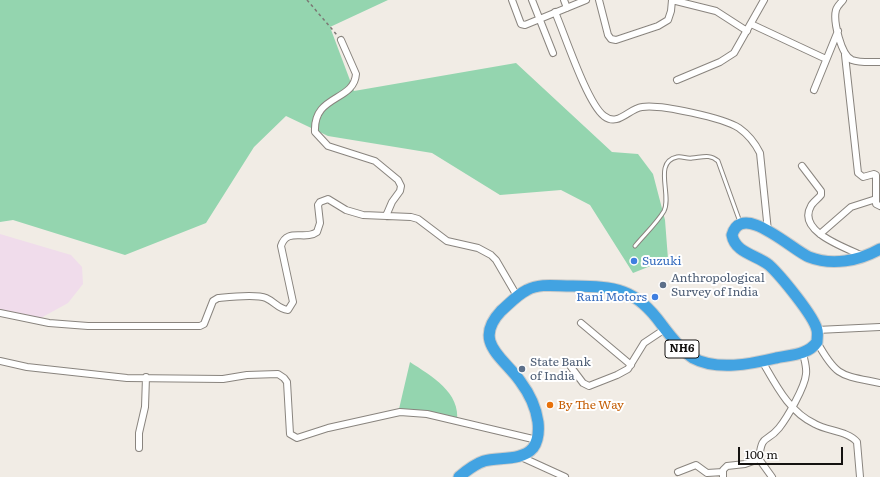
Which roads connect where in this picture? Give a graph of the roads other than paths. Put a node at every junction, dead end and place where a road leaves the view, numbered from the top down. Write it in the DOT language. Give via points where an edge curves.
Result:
graph roads {
  1 [pos="512,0"];
  2 [pos="532,0"];
  3 [pos="564,0"];
  4 [pos="586,0"];
  5 [pos="599,0"];
  6 [pos="672,0"];
  7 [pos="764,0"];
  8 [pos="843,0"];
  9 [pos="567,8"];
  10 [pos="555,12"];
  11 [pos="540,19"];
  12 [pos="751,24"];
  13 [pos="748,31"];
  14 [pos="838,31"];
  15 [pos="341,40"];
  16 [pos="553,53"];
  17 [pos="845,55"];
  18 [pos="826,59"];
  19 [pos="880,62"];
  20 [pos="677,80"];
  21 [pos="814,90"];
  22 [pos="802,166"];
  23 [pos="876,199"];
  24 [pos="880,206"];
  25 [pos="386,216"];
  26 [pos="740,224"];
  27 [pos="768,231"];
  28 [pos="820,234"];
  29 [pos="635,246"];
  30 [pos="880,249"];
  31 [pos="865,257"];
  32 [pos="518,296"];
  33 [pos="0,313"];
  34 [pos="582,323"];
  35 [pos="880,327"];
  36 [pos="665,328"];
  37 [pos="817,330"];
  38 [pos="817,342"];
  39 [pos="803,353"];
  40 [pos="0,360"];
  41 [pos="762,361"];
  42 [pos="631,365"];
  43 [pos="571,367"];
  44 [pos="146,377"];
  45 [pos="880,383"];
  46 [pos="791,407"];
  47 [pos="537,440"];
  48 [pos="139,448"];
  49 [pos="519,456"];
  50 [pos="758,459"];
  51 [pos="678,472"];
  52 [pos="723,474"];
  53 [pos="459,477"];
  54 [pos="565,477"];
  55 [pos="772,477"];
  56 [pos="860,477"];
  1 -- 11 [label="street" via="521,24"];
  2 -- 11 [label="street"];
  3 -- 9 [label="street"];
  4 -- 9 [label="street"];
  5 -- 6 [label="street" via="608,35 616,40 658,26 668,20"];
  6 -- 13 [label="street" via="716,11"];
  7 -- 12 [label="street"];
  8 -- 14 [label="street" via="836,12"];
  9 -- 10 [label="street"];
  10 -- 11 [label="street"];
  10 -- 27 [label="street" via="591,101 609,119 621,118 641,107 659,108 730,123 748,135 760,154"];
  11 -- 16 [label="street"];
  12 -- 13 [label="street"];
  12 -- 18 [label="street"];
  13 -- 20 [label="street" via="739,47 728,58"];
  14 -- 17 [label="street"];
  14 -- 18 [label="street"];
  15 -- 25 [label="street" via="356,74 356,80 351,88 321,109 315,118 315,132 328,146 375,161 398,180 400,191"];
  17 -- 19 [label="street" via="851,60"];
  17 -- 23 [label="street" via="858,173 863,177 876,175"];
  18 -- 21 [label="street"];
  22 -- 28 [label="street" via="821,191 808,217 812,227"];
  23 -- 24 [label="street" via="876,204"];
  23 -- 28 [label="street" via="851,207"];
  25 -- 32 [label="street" via="418,219 447,242 478,248 491,255"];
  25 -- 33 [label="street" via="363,215 346,210 330,199 320,202 320,228 317,232 310,235 290,235 283,240 281,246 293,302 288,310 262,297 218,298 213,301 204,324 200,326 88,326 49,323"];
  26 -- 27 [label="highway" via="746,222"];
  26 -- 29 [label="lane" via="718,161 708,156 675,157 666,163 664,169 664,211"];
  26 -- 37 [label="highway" via="732,235 736,246 760,259 776,272 809,315"];
  27 -- 31 [label="highway" via="808,257 829,261"];
  28 -- 31 [label="street"];
  30 -- 31 [label="highway"];
  32 -- 36 [label="highway, NH6" via="533,287 543,285 613,288 640,299"];
  32 -- 47 [label="highway, NH6" via="492,323 489,341 519,380 532,402 537,420"];
  34 -- 42 [label="street"];
  35 -- 37 [label="street"];
  36 -- 41 [label="highway, NH6" via="684,351 703,362 724,365"];
  36 -- 42 [label="street" via="644,343"];
  37 -- 38 [label="highway"];
  38 -- 39 [label="highway, NH6"];
  38 -- 45 [label="street" via="834,369 848,376"];
  39 -- 41 [label="highway, NH6"];
  39 -- 46 [label="street" via="806,374 796,402"];
  40 -- 44 [label="street" via="27,367 127,378"];
  41 -- 46 [label="street"];
  42 -- 43 [label="street" via="623,372 589,386 583,383"];
  44 -- 47 [label="street" via="222,379 278,374 287,382 290,434 297,438 328,428 400,412 427,414"];
  44 -- 48 [label="street"];
  46 -- 50 [label="street" via="779,428 762,441"];
  46 -- 56 [label="street" via="813,424 855,439 859,446"];
  47 -- 49 [label="highway" via="530,450"];
  49 -- 53 [label="highway" via="483,462"];
  49 -- 54 [label="street"];
  50 -- 52 [label="street" via="745,464 727,466"];
  50 -- 55 [label="street"];
  51 -- 52 [label="street" via="696,465 707,473"];
}
